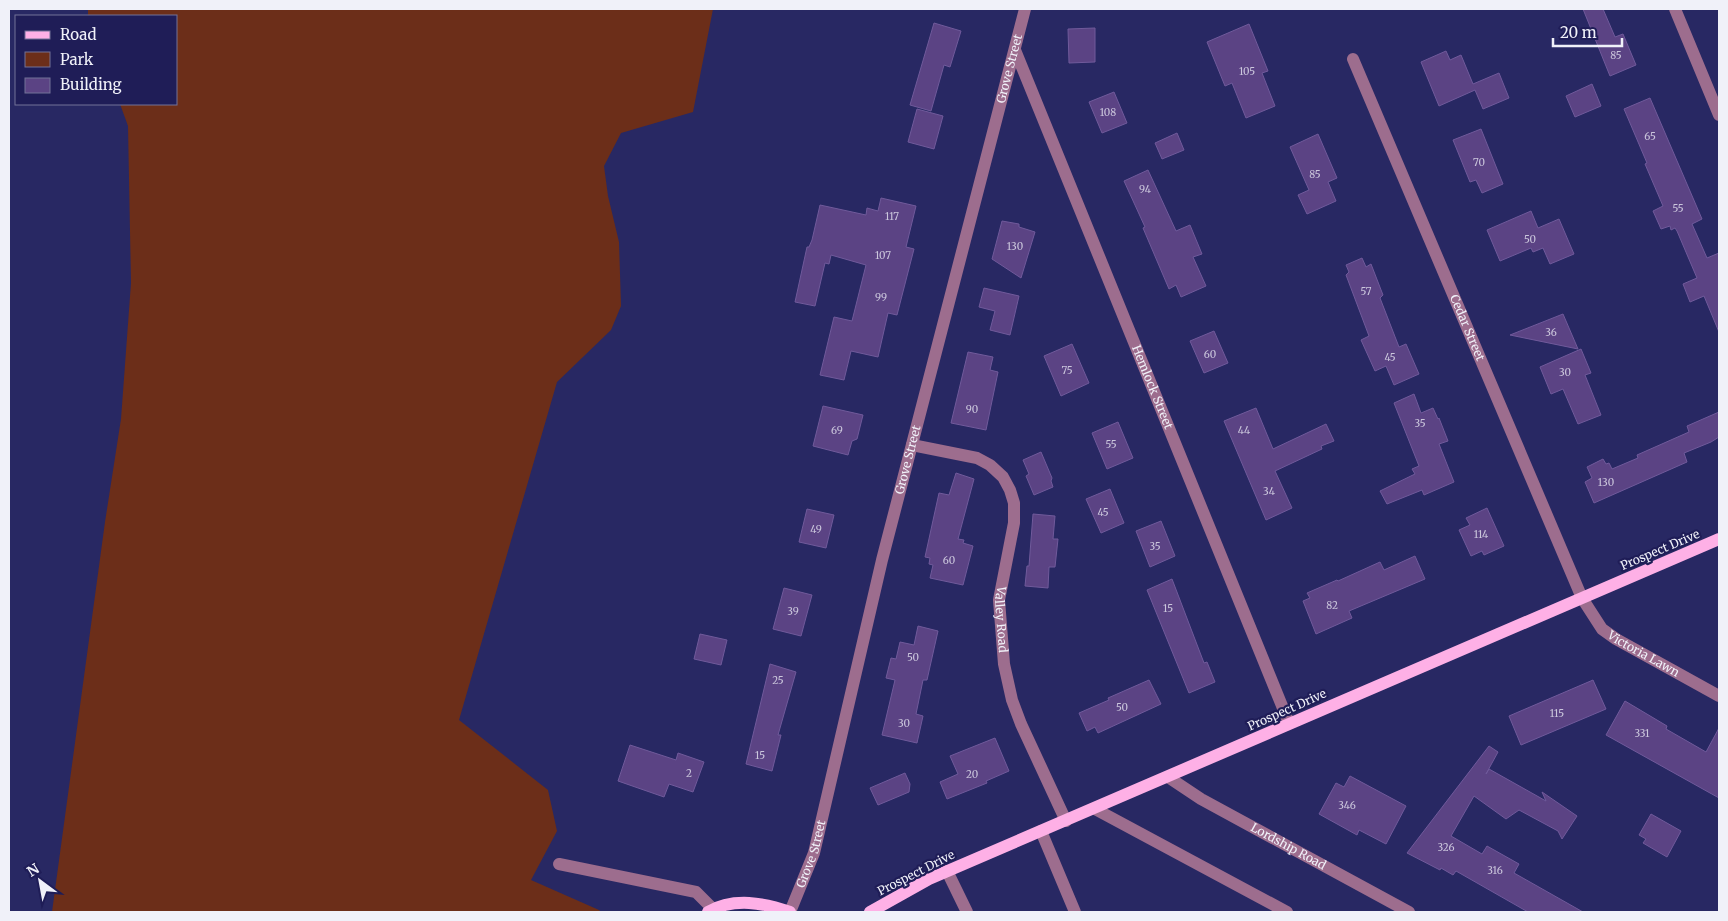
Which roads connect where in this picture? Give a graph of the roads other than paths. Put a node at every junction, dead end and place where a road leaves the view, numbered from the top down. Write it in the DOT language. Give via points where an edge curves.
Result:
graph roads {
  1 [pos="1026,9"];
  2 [pos="1675,9"];
  3 [pos="1015,50"];
  4 [pos="1353,59"];
  5 [pos="1719,115"];
  6 [pos="912,444"];
  7 [pos="1719,539"];
  8 [pos="1582,598"];
  9 [pos="1719,696"];
  10 [pos="1289,723"];
  11 [pos="1168,778"];
  12 [pos="1096,808"];
  13 [pos="1066,821"];
  14 [pos="1042,831"];
  15 [pos="558,864"];
  16 [pos="948,871"];
  17 [pos="711,911"];
  18 [pos="790,912"];
  19 [pos="870,912"];
  20 [pos="968,912"];
  21 [pos="1075,912"];
  22 [pos="1287,912"];
  23 [pos="1409,912"];
  1 -- 3 [label="street, Grove Street"];
  2 -- 5 [label="street"];
  3 -- 6 [label="street, Grove Street"];
  3 -- 10 [label="street, Hemlock Street"];
  4 -- 8 [label="street, Cedar Street"];
  6 -- 13 [label="street, Valley Road" via="977,458 997,471 1010,490 1014,523 999,600 1004,664 1018,716"];
  6 -- 18 [label="street, Grove Street" via="814,854"];
  7 -- 8 [label="main road, Prospect Drive"];
  8 -- 9 [label="street, Victoria Lawn" via="1602,629"];
  8 -- 10 [label="main road, Prospect Drive"];
  10 -- 11 [label="main road, Prospect Drive"];
  11 -- 12 [label="main road, Prospect Drive"];
  11 -- 23 [label="street, Lordship Road"];
  12 -- 13 [label="main road, Prospect Drive"];
  12 -- 22 [label="street"];
  13 -- 14 [label="main road, Prospect Drive"];
  14 -- 16 [label="main road, Prospect Drive"];
  14 -- 21 [label="street"];
  15 -- 17 [label="street" via="696,892"];
  16 -- 19 [label="main road, Prospect Drive"];
  16 -- 20 [label="street"];
  17 -- 18 [label="main road" via="739,902 765,904"];
}
